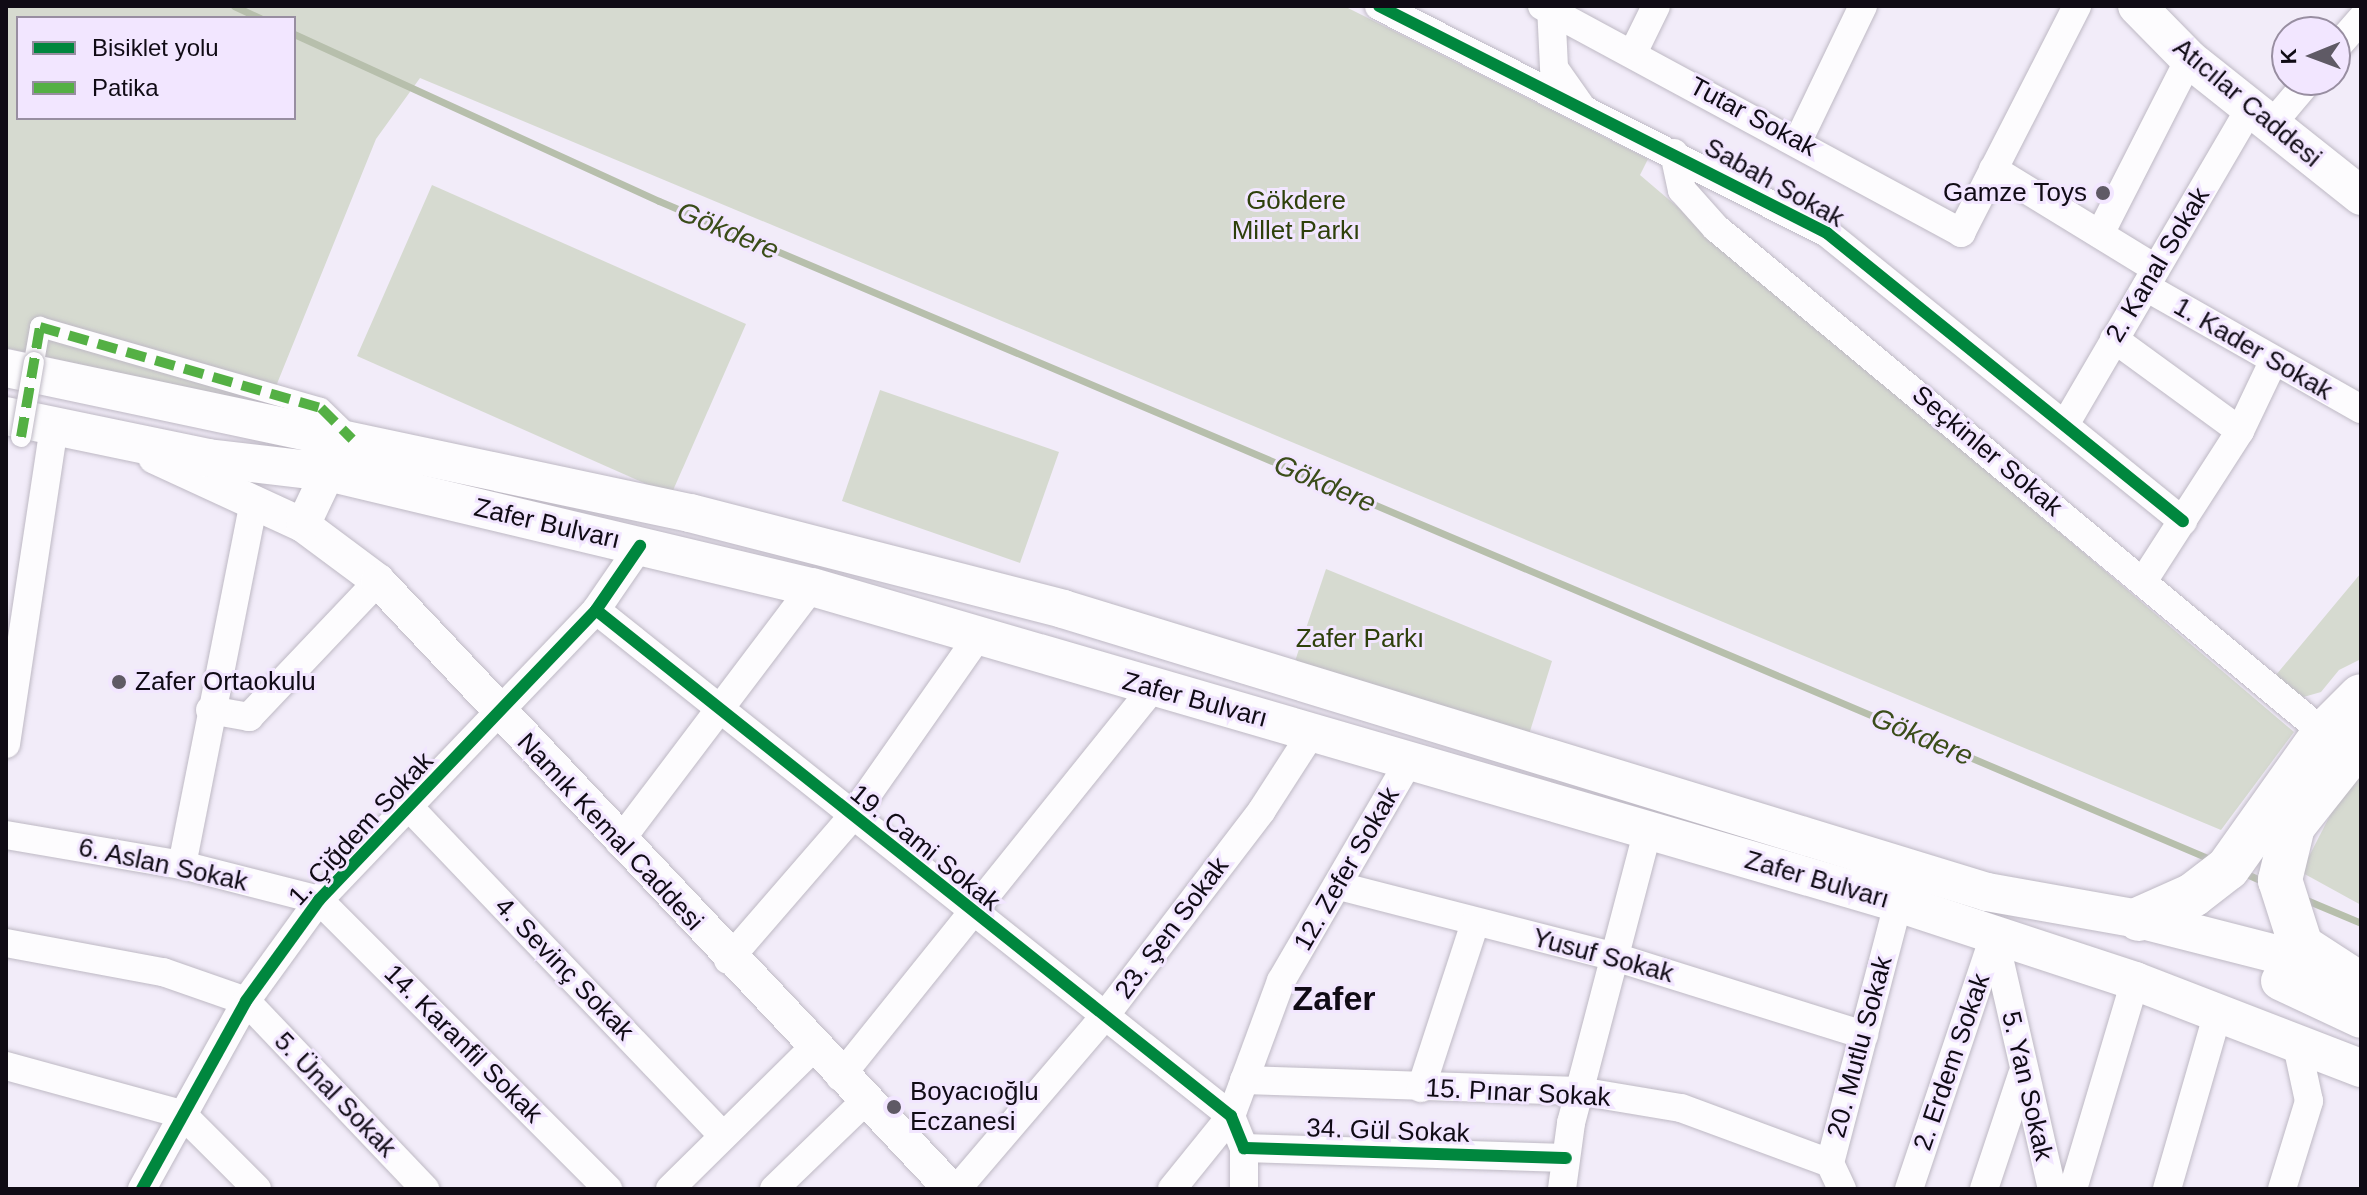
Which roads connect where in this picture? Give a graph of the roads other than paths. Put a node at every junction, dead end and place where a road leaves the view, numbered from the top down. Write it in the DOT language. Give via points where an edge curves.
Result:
graph roads {
  1 [pos="1379,6"];
  2 [pos="1656,6"];
  3 [pos="1863,6"];
  4 [pos="2077,6"];
  5 [pos="2137,6"];
  6 [pos="1548,8"];
  7 [pos="2361,19"];
  8 [pos="2351,39"];
  9 [pos="1633,53"];
  10 [pos="2189,59"];
  11 [pos="2288,96"];
  12 [pos="1583,108"];
  13 [pos="2262,115"];
  14 [pos="1798,141"];
  15 [pos="1674,153"];
  16 [pos="1993,169"];
  17 [pos="2361,196"];
  18 [pos="2100,234"];
  19 [pos="2151,278"];
  20 [pos="2114,339"];
  21 [pos="2272,364"];
  22 [pos="20,365"];
  23 [pos="2361,409"];
  24 [pos="2066,423"];
  25 [pos="27,426"];
  26 [pos="312,431"];
  27 [pos="2240,431"];
  28 [pos="352,439"];
  29 [pos="119,440"];
  30 [pos="328,472"];
  31 [pos="254,500"];
  32 [pos="2183,521"];
  33 [pos="303,525"];
  34 [pos="640,546"];
  35 [pos="2144,580"];
  36 [pos="378,581"];
  37 [pos="812,587"];
  38 [pos="596,610"];
  39 [pos="15,627"];
  40 [pos="977,638"];
  41 [pos="1151,690"];
  42 [pos="2361,696"];
  43 [pos="723,709"];
  44 [pos="210,710"];
  45 [pos="502,714"];
  46 [pos="1313,731"];
  47 [pos="2343,736"];
  48 [pos="6,744"];
  49 [pos="1411,758"];
  50 [pos="408,806"];
  51 [pos="851,818"];
  52 [pos="2278,826"];
  53 [pos="1648,830"];
  54 [pos="6,835"];
  55 [pos="619,842"];
  56 [pos="182,865"];
  57 [pos="1339,886"];
  58 [pos="319,900"];
  59 [pos="1898,903"];
  60 [pos="2151,914"];
  61 [pos="974,916"];
  62 [pos="1475,923"];
  63 [pos="1994,936"];
  64 [pos="2212,941"];
  65 [pos="6,943"];
  66 [pos="1615,957"];
  67 [pos="728,960"];
  68 [pos="2135,981"];
  69 [pos="2361,988"];
  70 [pos="246,1001"];
  71 [pos="2218,1012"];
  72 [pos="1104,1017"];
  73 [pos="2361,1019"];
  74 [pos="1864,1035"];
  75 [pos="2296,1041"];
  76 [pos="812,1049"];
  77 [pos="6,1066"];
  78 [pos="2361,1068"];
  79 [pos="2022,1075"];
  80 [pos="840,1077"];
  81 [pos="1244,1080"];
  82 [pos="1421,1088"];
  83 [pos="1579,1091"];
  84 [pos="863,1103"];
  85 [pos="182,1114"];
  86 [pos="1231,1116"];
  87 [pos="721,1133"];
  88 [pos="1244,1148"];
  89 [pos="1566,1158"];
  90 [pos="1830,1163"];
  91 [pos="1565,1188"];
  92 [pos="142,1189"];
  93 [pos="257,1189"];
  94 [pos="425,1189"];
  95 [pos="608,1189"];
  96 [pos="670,1189"];
  97 [pos="774,1189"];
  98 [pos="951,1189"];
  99 [pos="957,1189"];
  100 [pos="1172,1189"];
  101 [pos="1244,1189"];
  102 [pos="1842,1189"];
  103 [pos="1909,1189"];
  104 [pos="1984,1189"];
  105 [pos="2052,1189"];
  106 [pos="2073,1189"];
  107 [pos="2167,1189"];
  108 [pos="2282,1189"];
  1 -- 12 [label="street, Sabah Sokak"];
  2 -- 9 [label="street"];
  3 -- 14 [label="street"];
  4 -- 16 [label="street"];
  5 -- 10 [label="main road, Atıcılar Caddesi"];
  6 -- 9 [label="street, Tutar Sokak"];
  6 -- 12 [label="street" via="1554,68"];
  7 -- 8 [label="street"];
  9 -- 14 [label="street, Tutar Sokak"];
  10 -- 13 [label="main road, Atıcılar Caddesi"];
  10 -- 18 [label="street"];
  11 -- 13 [label="street, 2. Kanal Sokak"];
  12 -- 15 [label="street, Sabah Sokak"];
  13 -- 17 [label="main road, Atıcılar Caddesi"];
  13 -- 19 [label="street, 2. Kanal Sokak"];
  14 -- 16 [label="street, Tutar Sokak" via="1961,233"];
  15 -- 24 [label="street, Sabah Sokak" via="1827,233"];
  15 -- 35 [label="street, Seçkinler Sokak" via="1682,190 1716,228"];
  16 -- 18 [label="street, 1. Kader Sokak"];
  18 -- 19 [label="street, 1. Kader Sokak"];
  19 -- 20 [label="street, 2. Kanal Sokak"];
  19 -- 21 [label="street, 1. Kader Sokak"];
  20 -- 24 [label="street, 2. Kanal Sokak"];
  20 -- 27 [label="street"];
  21 -- 23 [label="street, 1. Kader Sokak"];
  21 -- 27 [label="street"];
  22 -- 25 [label="street, bridge"];
  22 -- 26 [label="main road, Zafer Bulvarı"];
  22 -- 28 [label="street" via="40,327 321,408"];
  24 -- 32 [label="street, Sabah Sokak"];
  25 -- 29 [label="main road, Zafer Bulvarı"];
  25 -- 39 [label="street"];
  26 -- 28 [label="main road, Zafer Bulvarı"];
  26 -- 30 [label="street"];
  27 -- 32 [label="street"];
  28 -- 60 [label="main road, Zafer Bulvarı" via="690,513 1063,609 1513,753 1987,892"];
  29 -- 30 [label="main road, Zafer Bulvarı"];
  29 -- 31 [label="street, Namık Kemal Caddesi"];
  30 -- 33 [label="street"];
  30 -- 34 [label="main road, Zafer Bulvarı"];
  31 -- 33 [label="street, Namık Kemal Caddesi"];
  31 -- 44 [label="street"];
  32 -- 35 [label="street"];
  33 -- 36 [label="street, Namık Kemal Caddesi"];
  34 -- 37 [label="main road, Zafer Bulvarı"];
  34 -- 38 [label="street, 1. Çiğdem Sokak"];
  35 -- 47 [label="street, Seçkinler Sokak"];
  36 -- 44 [label="street" via="249,717"];
  36 -- 45 [label="street, Namık Kemal Caddesi"];
  37 -- 40 [label="main road, Zafer Bulvarı"];
  37 -- 43 [label="street"];
  38 -- 43 [label="street, 19. Cami Sokak"];
  38 -- 45 [label="street, 1. Çiğdem Sokak"];
  39 -- 48 [label="street"];
  40 -- 41 [label="main road, Zafer Bulvarı"];
  40 -- 51 [label="street"];
  41 -- 46 [label="main road, Zafer Bulvarı"];
  41 -- 61 [label="street"];
  42 -- 47 [label="highway"];
  43 -- 51 [label="street, 19. Cami Sokak"];
  43 -- 55 [label="street"];
  44 -- 56 [label="street"];
  45 -- 50 [label="street, 1. Çiğdem Sokak"];
  45 -- 55 [label="street, Namık Kemal Caddesi"];
  46 -- 49 [label="main road, Zafer Bulvarı"];
  46 -- 72 [label="street, 23. Şen Sokak" via="1262,810"];
  47 -- 52 [label="highway" via="2315,790"];
  49 -- 53 [label="main road, Zafer Bulvarı"];
  49 -- 57 [label="street, 12. Zefer Sokak"];
  50 -- 58 [label="street, 1. Çiğdem Sokak"];
  50 -- 87 [label="street, 4. Sevinç Sokak"];
  51 -- 61 [label="street, 19. Cami Sokak"];
  51 -- 67 [label="street"];
  52 -- 60 [label="highway" via="2228,868"];
  52 -- 69 [label="highway" via="2281,902 2310,956"];
  53 -- 59 [label="main road, Zafer Bulvarı"];
  53 -- 66 [label="street"];
  54 -- 56 [label="street, 6. Aslan Sokak"];
  55 -- 67 [label="street, Namık Kemal Caddesi"];
  56 -- 58 [label="street, 6. Aslan Sokak"];
  57 -- 62 [label="street, Yusuf Sokak"];
  57 -- 81 [label="street, 12. Zefer Sokak" via="1281,981"];
  58 -- 70 [label="street, 1. Çiğdem Sokak"];
  58 -- 95 [label="street, 14. Karanfil Sokak"];
  59 -- 63 [label="main road, Zafer Bulvarı"];
  59 -- 74 [label="street, 20. Mutlu Sokak"];
  60 -- 64 [label="main road, Zafer Bulvarı"];
  61 -- 72 [label="street, 19. Cami Sokak"];
  61 -- 80 [label="street"];
  62 -- 66 [label="street, Yusuf Sokak"];
  62 -- 82 [label="street"];
  63 -- 68 [label="main road, Zafer Bulvarı"];
  63 -- 79 [label="street, 5. Yan Sokak"];
  63 -- 103 [label="street, 2. Erdem Sokak"];
  64 -- 69 [label="main road, Zafer Bulvarı" via="2272,953"];
  64 -- 73 [label="main road, Zafer Bulvarı" via="2241,963"];
  65 -- 70 [label="street" via="163,972"];
  66 -- 74 [label="street, Yusuf Sokak"];
  66 -- 83 [label="street"];
  67 -- 76 [label="street, Namık Kemal Caddesi"];
  68 -- 71 [label="main road, Zafer Bulvarı"];
  68 -- 106 [label="street"];
  70 -- 85 [label="street, 1. Çiğdem Sokak"];
  70 -- 94 [label="street, 5. Ünal Sokak"];
  71 -- 75 [label="main road, Zafer Bulvarı"];
  71 -- 107 [label="street"];
  72 -- 86 [label="street, 19. Cami Sokak"];
  72 -- 99 [label="street, 23. Şen Sokak"];
  74 -- 90 [label="street, 20. Mutlu Sokak"];
  75 -- 78 [label="main road, Zafer Bulvarı"];
  75 -- 108 [label="street" via="2309,1101"];
  76 -- 80 [label="street, Namık Kemal Caddesi"];
  76 -- 87 [label="street"];
  77 -- 85 [label="street"];
  79 -- 104 [label="street"];
  79 -- 105 [label="street, 5. Yan Sokak"];
  80 -- 84 [label="street, Namık Kemal Caddesi"];
  81 -- 82 [label="street, 15. Pınar Sokak"];
  81 -- 86 [label="street, 12. Zefer Sokak"];
  82 -- 83 [label="street, 15. Pınar Sokak"];
  83 -- 89 [label="street"];
  83 -- 90 [label="street, 15. Pınar Sokak" via="1681,1108"];
  84 -- 97 [label="street"];
  84 -- 98 [label="street, Namık Kemal Caddesi"];
  85 -- 92 [label="street, 1. Çiğdem Sokak"];
  85 -- 93 [label="street"];
  86 -- 88 [label="street"];
  86 -- 100 [label="street, 12. Zefer Sokak"];
  87 -- 96 [label="street"];
  88 -- 89 [label="street, 34. Gül Sokak"];
  88 -- 101 [label="street"];
  89 -- 91 [label="street"];
  90 -- 102 [label="street, 20. Mutlu Sokak"];
}
